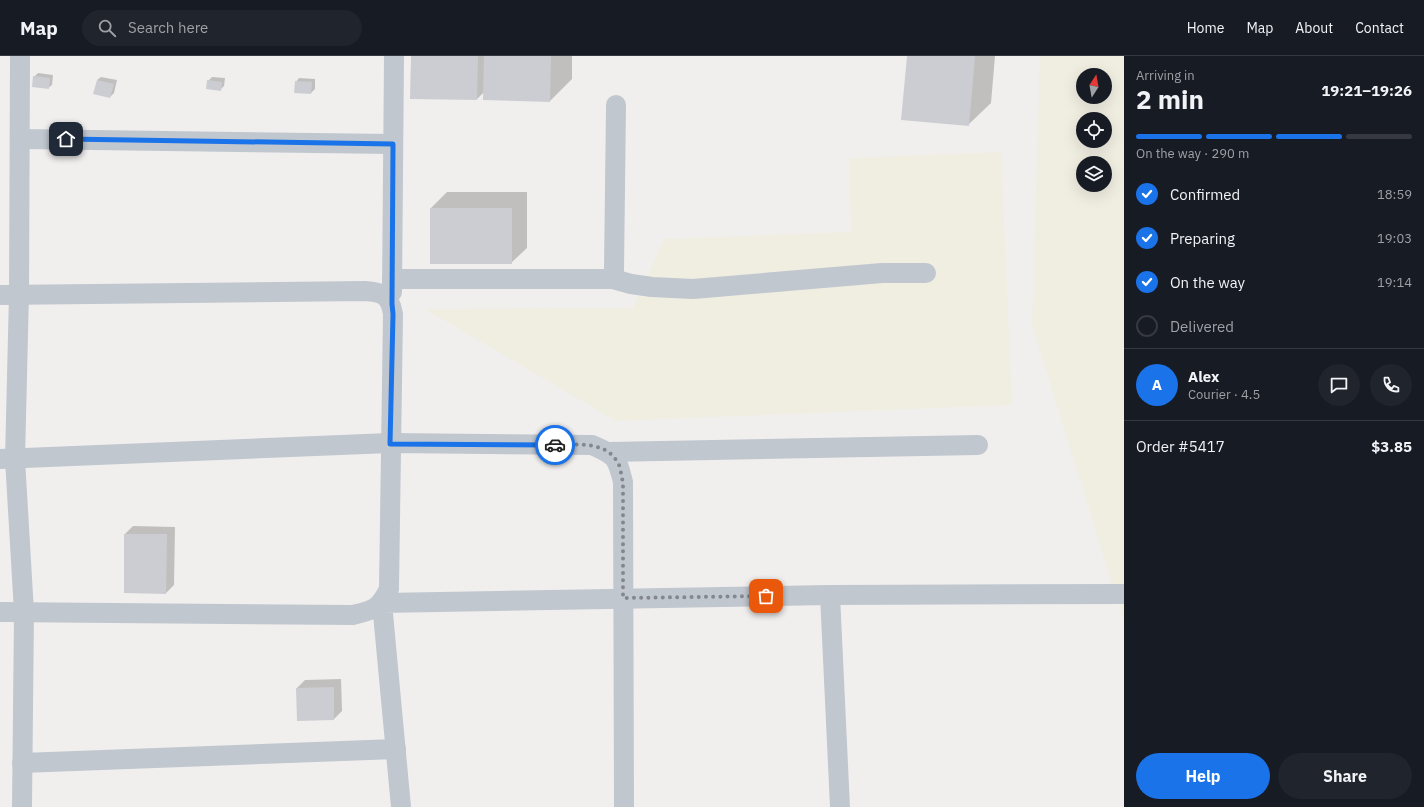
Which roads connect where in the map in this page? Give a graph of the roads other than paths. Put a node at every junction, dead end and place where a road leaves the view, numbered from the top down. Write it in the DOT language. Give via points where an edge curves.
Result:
graph roads {
  1 [pos="20,56"];
  2 [pos="394,56"];
  3 [pos="616,105"];
  4 [pos="20,139"];
  5 [pos="393,144"];
  6 [pos="926,273"];
  7 [pos="392,279"];
  8 [pos="613,279"];
  9 [pos="9,295"];
  10 [pos="392,304"];
  11 [pos="390,444"];
  12 [pos="978,445"];
  13 [pos="609,452"];
  14 [pos="7,459"];
  15 [pos="1124,594"];
  16 [pos="830,595"];
  17 [pos="623,598"];
  18 [pos="382,603"];
  19 [pos="0,612"];
  20 [pos="24,612"];
  21 [pos="396,749"];
  22 [pos="22,763"];
  23 [pos="22,807"];
  24 [pos="401,807"];
  25 [pos="624,807"];
  26 [pos="840,807"];
  1 -- 4 [label="street"];
  2 -- 5 [label="street"];
  3 -- 8 [label="street"];
  4 -- 5 [label="street"];
  4 -- 9 [label="street"];
  5 -- 7 [label="street"];
  6 -- 8 [label="street" via="882,273 694,289 652,287"];
  7 -- 8 [label="street"];
  7 -- 10 [label="street"];
  9 -- 10 [label="street" via="376,291"];
  9 -- 14 [label="street"];
  10 -- 11 [label="street"];
  11 -- 13 [label="street" via="592,445"];
  11 -- 14 [label="street"];
  11 -- 18 [label="street" via="389,589"];
  12 -- 13 [label="street"];
  13 -- 17 [label="street" via="619,464 623,482"];
  14 -- 20 [label="street"];
  15 -- 16 [label="street"];
  16 -- 17 [label="street"];
  16 -- 26 [label="street"];
  17 -- 18 [label="street"];
  17 -- 25 [label="street"];
  18 -- 20 [label="street" via="370,611 353,615"];
  18 -- 21 [label="street"];
  19 -- 20 [label="street"];
  20 -- 22 [label="street"];
  21 -- 22 [label="street"];
  21 -- 24 [label="street"];
  22 -- 23 [label="street"];
}
